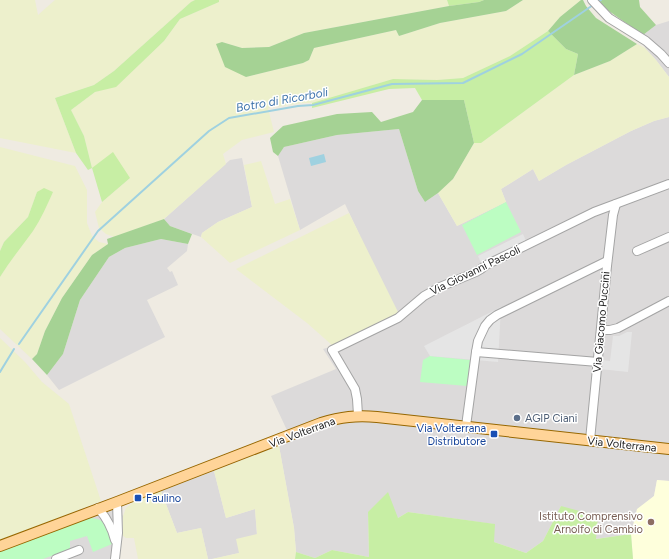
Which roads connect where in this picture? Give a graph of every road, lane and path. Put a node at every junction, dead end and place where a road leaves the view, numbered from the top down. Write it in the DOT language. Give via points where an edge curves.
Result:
graph roads {
  1 [pos="592,0"];
  2 [pos="669,63"];
  3 [pos="669,184"];
  4 [pos="616,204"];
  5 [pos="669,237"];
  6 [pos="638,252"];
  7 [pos="607,261"];
  8 [pos="669,301"];
  9 [pos="601,330"];
  10 [pos="476,352"];
  11 [pos="598,362"];
  12 [pos="358,416"];
  13 [pos="466,426"];
  14 [pos="590,440"];
  15 [pos="669,449"];
  16 [pos="117,502"];
  17 [pos="98,508"];
  18 [pos="116,543"];
  19 [pos="0,546"];
  20 [pos="79,550"];
  21 [pos="56,559"];
  22 [pos="114,559"];
  1 -- 2 [label="street" via="612,20 646,41"];
  3 -- 4 [label="street, Via Giovanni Pascoli"];
  4 -- 7 [label="street, Via Giacomo Puccini"];
  4 -- 12 [label="street, Via Giovanni Pascoli" via="594,212 476,272 440,286 398,318 332,350 355,389"];
  5 -- 6 [label="street"];
  7 -- 9 [label="street, Via Giacomo Puccini"];
  7 -- 10 [label="street" via="497,315 483,329"];
  8 -- 9 [label="street" via="618,328"];
  9 -- 11 [label="street, Via Giacomo Puccini"];
  10 -- 11 [label="street"];
  10 -- 13 [label="street"];
  11 -- 14 [label="street, Via Giacomo Puccini"];
  12 -- 13 [label="main road, Via Volterrana"];
  12 -- 16 [label="main road, Via Volterrana" via="321,423"];
  13 -- 14 [label="main road, Via Volterrana"];
  14 -- 15 [label="main road, Via Volterrana"];
  16 -- 17 [label="main road, Via Volterrana"];
  16 -- 18 [label="street"];
  17 -- 18 [label="street" via="107,518"];
  17 -- 19 [label="main road, Via Volterrana"];
  18 -- 22 [label="street"];
  20 -- 21 [label="street"];
}
